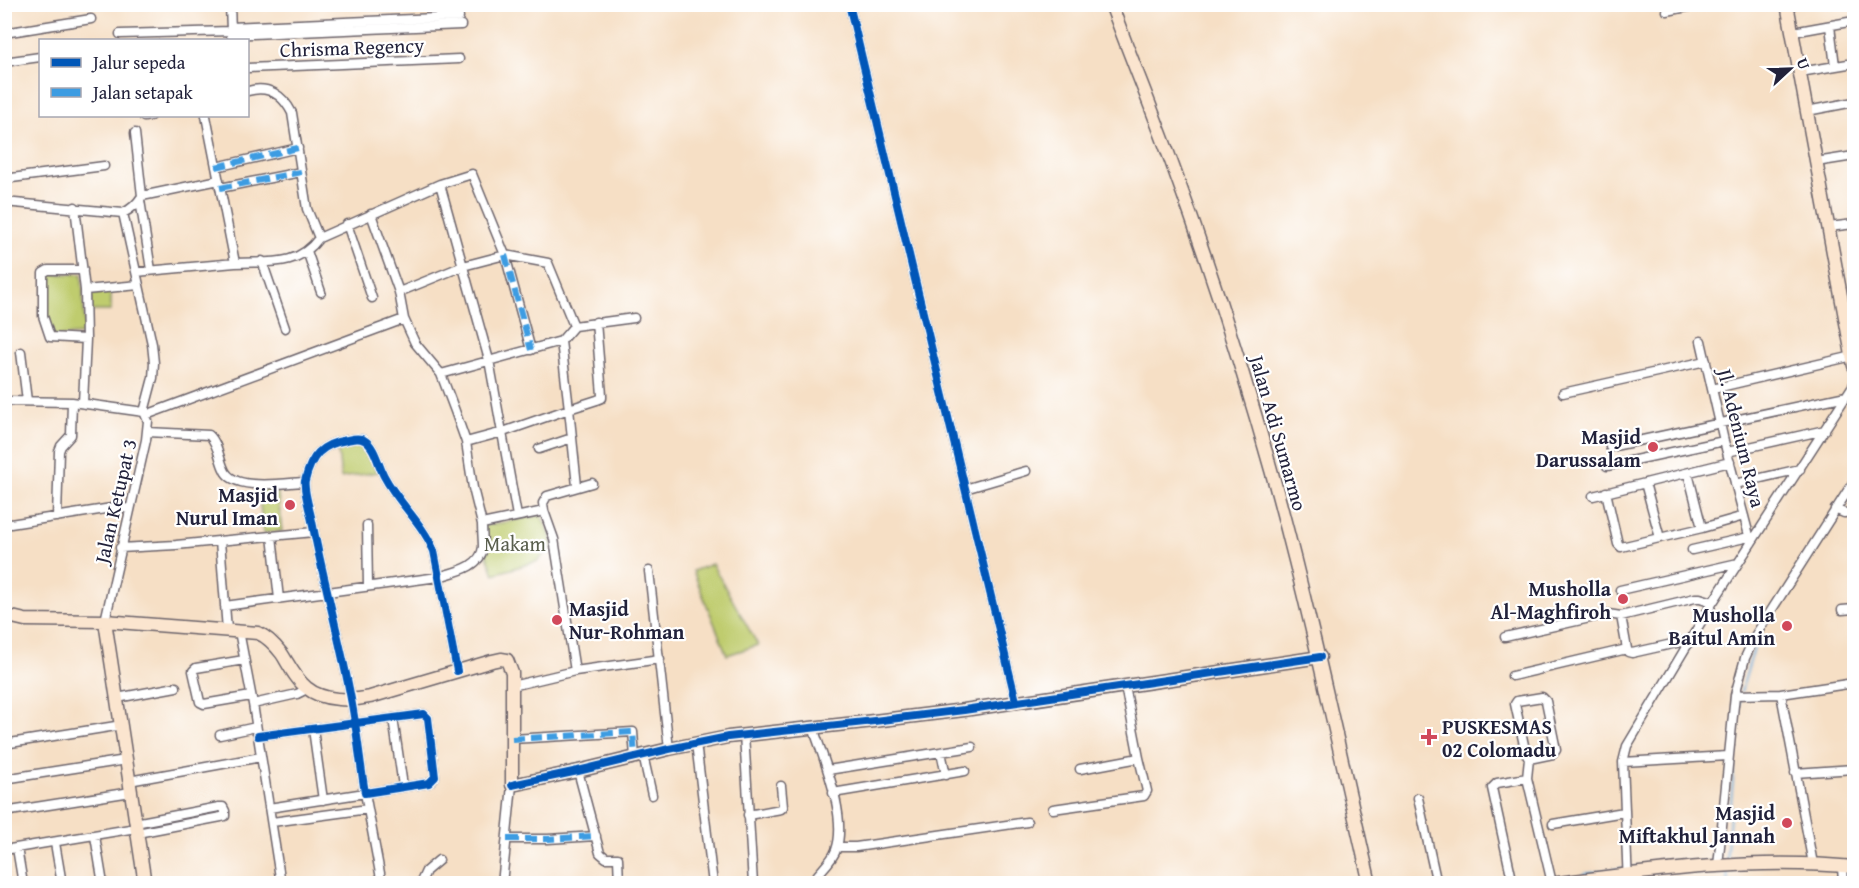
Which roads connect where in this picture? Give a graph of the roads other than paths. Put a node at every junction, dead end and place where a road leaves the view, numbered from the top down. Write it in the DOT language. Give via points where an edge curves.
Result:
graph roads {
  1 [pos="230,4"];
  2 [pos="849,4"];
  3 [pos="1111,4"];
  4 [pos="1702,4"];
  5 [pos="1787,4"];
  6 [pos="1667,11"];
  7 [pos="91,19"];
  8 [pos="460,21"];
  9 [pos="1854,21"];
  10 [pos="1830,26"];
  11 [pos="1793,32"];
  12 [pos="4,33"];
  13 [pos="231,33"];
  14 [pos="120,34"];
  15 [pos="39,57"];
  16 [pos="459,59"];
  17 [pos="4,62"];
  18 [pos="1854,63"];
  19 [pos="1835,66"];
  20 [pos="249,68"];
  21 [pos="1800,72"];
  22 [pos="249,91"];
  23 [pos="1854,102"];
  24 [pos="1807,111"];
  25 [pos="206,117"];
  26 [pos="135,133"];
  27 [pos="298,148"];
  28 [pos="1854,156"];
  29 [pos="1816,162"];
  30 [pos="104,166"];
  31 [pos="216,167"];
  32 [pos="301,172"];
  33 [pos="4,179"];
  34 [pos="219,184"];
  35 [pos="440,184"];
  36 [pos="141,198"];
  37 [pos="4,202"];
  38 [pos="75,207"];
  39 [pos="123,213"];
  40 [pos="371,214"];
  41 [pos="1854,224"];
  42 [pos="347,225"];
  43 [pos="1829,227"];
  44 [pos="319,238"];
  45 [pos="307,251"];
  46 [pos="505,255"];
  47 [pos="262,261"];
  48 [pos="235,263"];
  49 [pos="463,266"];
  50 [pos="82,270"];
  51 [pos="151,270"];
  52 [pos="136,272"];
  53 [pos="139,285"];
  54 [pos="85,290"];
  55 [pos="321,292"];
  56 [pos="399,292"];
  57 [pos="372,298"];
  58 [pos="634,318"];
  59 [pos="404,319"];
  60 [pos="596,322"];
  61 [pos="574,326"];
  62 [pos="285,328"];
  63 [pos="86,339"];
  64 [pos="561,341"];
  65 [pos="1701,341"];
  66 [pos="531,350"];
  67 [pos="21,352"];
  68 [pos="489,360"];
  69 [pos="1706,361"];
  70 [pos="1854,361"];
  71 [pos="441,374"];
  72 [pos="1854,384"];
  73 [pos="1712,389"];
  74 [pos="1563,393"];
  75 [pos="1846,396"];
  76 [pos="4,401"];
  77 [pos="27,401"];
  78 [pos="72,402"];
  79 [pos="83,403"];
  80 [pos="569,409"];
  81 [pos="145,414"];
  82 [pos="1720,424"];
  83 [pos="1825,430"];
  84 [pos="147,432"];
  85 [pos="503,432"];
  86 [pos="572,438"];
  87 [pos="1724,441"];
  88 [pos="466,442"];
  89 [pos="1610,447"];
  90 [pos="539,449"];
  91 [pos="1727,452"];
  92 [pos="1730,462"];
  93 [pos="1607,466"];
  94 [pos="1800,469"];
  95 [pos="1026,471"];
  96 [pos="1688,473"];
  97 [pos="1854,481"];
  98 [pos="304,482"];
  99 [pos="592,483"];
  100 [pos="1646,483"];
  101 [pos="1735,484"];
  102 [pos="577,486"];
  103 [pos="965,489"];
  104 [pos="1606,492"];
  105 [pos="1593,496"];
  106 [pos="129,509"];
  107 [pos="544,511"];
  108 [pos="1839,511"];
  109 [pos="1854,512"];
  110 [pos="517,516"];
  111 [pos="1744,516"];
  112 [pos="57,517"];
  113 [pos="482,524"];
  114 [pos="4,525"];
  115 [pos="367,525"];
  116 [pos="1702,528"];
  117 [pos="314,532"];
  118 [pos="272,536"];
  119 [pos="1660,538"];
  120 [pos="1750,540"];
  121 [pos="220,541"];
  122 [pos="120,548"];
  123 [pos="1692,550"];
  124 [pos="1738,563"];
  125 [pos="649,571"];
  126 [pos="438,577"];
  127 [pos="368,586"];
  128 [pos="1620,590"];
  129 [pos="326,592"];
  130 [pos="279,598"];
  131 [pos="1713,602"];
  132 [pos="225,606"];
  133 [pos="1842,609"];
  134 [pos="1854,609"];
  135 [pos="5,614"];
  136 [pos="1616,615"];
  137 [pos="105,621"];
  138 [pos="233,630"];
  139 [pos="1505,637"];
  140 [pos="1690,640"];
  141 [pos="1623,650"];
  142 [pos="1320,657"];
  143 [pos="244,660"];
  144 [pos="660,660"];
  145 [pos="457,671"];
  146 [pos="575,671"];
  147 [pos="1512,676"];
  148 [pos="1854,683"];
  149 [pos="512,686"];
  150 [pos="1125,686"];
  151 [pos="177,687"];
  152 [pos="307,689"];
  153 [pos="1781,694"];
  154 [pos="1736,695"];
  155 [pos="117,698"];
  156 [pos="351,699"];
  157 [pos="252,700"];
  158 [pos="1016,701"];
  159 [pos="393,718"];
  160 [pos="354,724"];
  161 [pos="122,725"];
  162 [pos="813,727"];
  163 [pos="313,729"];
  164 [pos="257,732"];
  165 [pos="220,735"];
  166 [pos="744,735"];
  167 [pos="512,739"];
  168 [pos="696,743"];
  169 [pos="4,744"];
  170 [pos="972,747"];
  171 [pos="669,748"];
  172 [pos="941,752"];
  173 [pos="261,756"];
  174 [pos="639,756"];
  175 [pos="1728,756"];
  176 [pos="1139,758"];
  177 [pos="1529,759"];
  178 [pos="126,760"];
  179 [pos="1623,762"];
  180 [pos="1080,769"];
  181 [pos="1854,769"];
  182 [pos="828,770"];
  183 [pos="578,771"];
  184 [pos="965,771"];
  185 [pos="1795,773"];
  186 [pos="946,775"];
  187 [pos="1527,778"];
  188 [pos="4,779"];
  189 [pos="512,785"];
  190 [pos="404,786"];
  191 [pos="781,786"];
  192 [pos="130,787"];
  193 [pos="365,793"];
  194 [pos="833,793"];
  195 [pos="652,795"];
  196 [pos="1418,798"];
  197 [pos="323,800"];
  198 [pos="269,808"];
  199 [pos="368,809"];
  200 [pos="1053,809"];
  201 [pos="4,812"];
  202 [pos="1624,812"];
  203 [pos="191,813"];
  204 [pos="748,815"];
  205 [pos="272,822"];
  206 [pos="1027,822"];
  207 [pos="193,823"];
  208 [pos="1553,824"];
  209 [pos="136,828"];
  210 [pos="95,836"];
  211 [pos="596,836"];
  212 [pos="507,839"];
  213 [pos="55,843"];
  214 [pos="837,847"];
  215 [pos="17,848"];
  216 [pos="4,850"];
  217 [pos="439,860"];
  218 [pos="1722,864"];
  219 [pos="1813,864"];
  220 [pos="1848,867"];
  221 [pos="1628,873"];
  222 [pos="1551,881"];
  223 [pos="1513,883"];
  224 [pos="23,884"];
  225 [pos="62,884"];
  226 [pos="103,884"];
  227 [pos="145,884"];
  228 [pos="281,884"];
  229 [pos="382,884"];
  230 [pos="420,884"];
  231 [pos="502,884"];
  232 [pos="619,884"];
  233 [pos="713,884"];
  234 [pos="753,884"];
  235 [pos="811,884"];
  236 [pos="1370,884"];
  237 [pos="1437,884"];
  238 [pos="1843,884"];
  1 -- 13 [label="street"];
  2 -- 103 [label="street"];
  3 -- 142 [label="street, Jalan Adi Sumarmo" via="1176,173 1226,322 1272,473"];
  4 -- 6 [label="street"];
  5 -- 11 [label="street"];
  7 -- 12 [label="street"];
  8 -- 13 [label="street"];
  9 -- 10 [label="street"];
  10 -- 11 [label="street"];
  10 -- 19 [label="street"];
  11 -- 21 [label="street"];
  13 -- 14 [label="street"];
  15 -- 17 [label="street"];
  16 -- 20 [label="street, Chrisma Regency"];
  18 -- 19 [label="street"];
  19 -- 21 [label="street"];
  21 -- 24 [label="street"];
  22 -- 27 [label="street" via="271,90 284,101 292,113"];
  23 -- 24 [label="street"];
  24 -- 29 [label="street"];
  25 -- 31 [label="street"];
  26 -- 36 [label="street"];
  27 -- 31 [label="street"];
  27 -- 32 [label="street"];
  28 -- 29 [label="street"];
  29 -- 43 [label="street"];
  30 -- 33 [label="street"];
  31 -- 34 [label="street"];
  32 -- 34 [label="street"];
  32 -- 44 [label="street" via="307,209"];
  34 -- 36 [label="street"];
  34 -- 48 [label="street"];
  35 -- 40 [label="street"];
  35 -- 46 [label="street" via="472,174"];
  35 -- 49 [label="street"];
  36 -- 39 [label="street"];
  36 -- 51 [label="street"];
  37 -- 38 [label="street"];
  38 -- 39 [label="street"];
  38 -- 50 [label="street"];
  39 -- 52 [label="street, Jalan Ketupat 3"];
  40 -- 42 [label="street"];
  40 -- 56 [label="street"];
  41 -- 43 [label="street"];
  42 -- 44 [label="street"];
  42 -- 57 [label="street"];
  43 -- 70 [label="street"];
  44 -- 45 [label="street"];
  45 -- 47 [label="street" via="290,260"];
  45 -- 55 [label="street"];
  46 -- 49 [label="street"];
  46 -- 61 [label="street" via="548,263"];
  46 -- 66 [label="street"];
  47 -- 48 [label="street"];
  47 -- 62 [label="street"];
  48 -- 51 [label="street"];
  49 -- 56 [label="street"];
  49 -- 68 [label="street"];
  50 -- 54 [label="street"];
  50 -- 63 [label="street" via="45,272 43,316 50,337"];
  51 -- 52 [label="street"];
  52 -- 53 [label="street, Jalan Ketupat 3"];
  53 -- 54 [label="street"];
  53 -- 81 [label="street, Jalan Ketupat 3" via="154,363"];
  54 -- 63 [label="street"];
  56 -- 59 [label="street"];
  58 -- 60 [label="street"];
  59 -- 71 [label="street" via="419,349"];
  59 -- 81 [label="street"];
  60 -- 61 [label="street"];
  60 -- 80 [label="street" via="602,398"];
  61 -- 64 [label="street"];
  63 -- 79 [label="street"];
  64 -- 66 [label="street"];
  64 -- 80 [label="street"];
  65 -- 69 [label="street, Jl. Adenium Raya"];
  66 -- 68 [label="street"];
  67 -- 77 [label="street"];
  68 -- 71 [label="street"];
  68 -- 85 [label="street"];
  69 -- 73 [label="street, Jl. Adenium Raya"];
  69 -- 74 [label="street"];
  70 -- 73 [label="street"];
  71 -- 88 [label="street"];
  72 -- 75 [label="street"];
  73 -- 82 [label="street, Jl. Adenium Raya"];
  75 -- 82 [label="street"];
  75 -- 83 [label="street"];
  76 -- 77 [label="street"];
  77 -- 78 [label="street"];
  78 -- 79 [label="street"];
  78 -- 112 [label="street" via="71,435 59,451"];
  79 -- 81 [label="street"];
  80 -- 85 [label="street"];
  80 -- 86 [label="street"];
  81 -- 84 [label="street, Jalan Ketupat 3"];
  82 -- 87 [label="street, Jl. Adenium Raya"];
  82 -- 89 [label="street"];
  83 -- 91 [label="street"];
  83 -- 94 [label="street"];
  84 -- 98 [label="street" via="209,435 225,473 238,482"];
  84 -- 106 [label="street, Jalan Ketupat 3"];
  85 -- 88 [label="street"];
  85 -- 110 [label="street"];
  86 -- 90 [label="street"];
  86 -- 102 [label="street"];
  87 -- 91 [label="street, Jl. Adenium Raya"];
  87 -- 93 [label="street"];
  88 -- 113 [label="street"];
  91 -- 92 [label="street, Jl. Adenium Raya"];
  92 -- 96 [label="street"];
  92 -- 101 [label="street, Jl. Adenium Raya"];
  94 -- 101 [label="street"];
  94 -- 120 [label="street"];
  95 -- 103 [label="street"];
  96 -- 100 [label="street"];
  96 -- 116 [label="street"];
  97 -- 108 [label="street"];
  98 -- 117 [label="street"];
  98 -- 126 [label="street" via="315,455 323,447 353,439 366,441 389,484 426,535 434,551"];
  99 -- 102 [label="street"];
  100 -- 104 [label="street"];
  100 -- 119 [label="street"];
  101 -- 111 [label="street, Jl. Adenium Raya"];
  102 -- 107 [label="street" via="547,496"];
  103 -- 158 [label="street"];
  104 -- 105 [label="street"];
  104 -- 119 [label="street" via="1619,546"];
  106 -- 112 [label="street" via="118,507"];
  106 -- 122 [label="street, Jalan Ketupat 3"];
  107 -- 110 [label="street"];
  107 -- 146 [label="street" via="554,539"];
  108 -- 109 [label="street"];
  108 -- 154 [label="street" via="1751,643"];
  110 -- 113 [label="street"];
  111 -- 116 [label="street"];
  111 -- 120 [label="street, Jl. Adenium Raya"];
  112 -- 114 [label="street"];
  113 -- 126 [label="street" via="481,556 467,567"];
  115 -- 127 [label="street"];
  116 -- 119 [label="street"];
  117 -- 118 [label="street"];
  117 -- 129 [label="street"];
  118 -- 121 [label="street"];
  118 -- 130 [label="street"];
  120 -- 123 [label="street"];
  120 -- 124 [label="street"];
  121 -- 122 [label="street"];
  121 -- 132 [label="street"];
  122 -- 137 [label="street, Jalan Ketupat 3"];
  124 -- 128 [label="street"];
  124 -- 131 [label="street"];
  125 -- 144 [label="street"];
  126 -- 127 [label="street"];
  126 -- 145 [label="street"];
  127 -- 129 [label="street"];
  129 -- 130 [label="street"];
  129 -- 156 [label="street"];
  130 -- 132 [label="street"];
  131 -- 136 [label="street" via="1695,598"];
  131 -- 140 [label="street"];
  132 -- 138 [label="street"];
  133 -- 134 [label="street"];
  135 -- 137 [label="street" via="25,620"];
  136 -- 139 [label="street"];
  136 -- 141 [label="street"];
  137 -- 138 [label="street"];
  137 -- 155 [label="street"];
  138 -- 143 [label="street"];
  138 -- 152 [label="street" via="268,638"];
  140 -- 141 [label="street" via="1632,653"];
  140 -- 179 [label="street" via="1633,735"];
  141 -- 147 [label="street"];
  142 -- 150 [label="street"];
  142 -- 236 [label="street, Jalan Adi Sumarmo"];
  143 -- 157 [label="street"];
  143 -- 157 [label="street" via="196,668 195,687 204,704"];
  144 -- 146 [label="street"];
  144 -- 171 [label="street"];
  145 -- 149 [label="street" via="507,660"];
  145 -- 156 [label="street" via="370,698"];
  146 -- 149 [label="street"];
  148 -- 153 [label="street"];
  149 -- 167 [label="street"];
  150 -- 158 [label="street"];
  150 -- 176 [label="street"];
  151 -- 155 [label="street"];
  152 -- 156 [label="street"];
  152 -- 157 [label="street"];
  153 -- 154 [label="street"];
  153 -- 185 [label="street"];
  154 -- 175 [label="street"];
  155 -- 161 [label="street"];
  156 -- 160 [label="street"];
  157 -- 164 [label="street"];
  158 -- 162 [label="street"];
  159 -- 160 [label="street"];
  159 -- 190 [label="street"];
  159 -- 190 [label="street" via="424,714 428,718 435,777 429,783"];
  160 -- 163 [label="street"];
  160 -- 193 [label="street"];
  161 -- 169 [label="street"];
  161 -- 178 [label="street"];
  162 -- 166 [label="street"];
  162 -- 182 [label="street"];
  163 -- 164 [label="street"];
  163 -- 197 [label="street"];
  164 -- 165 [label="street"];
  164 -- 173 [label="street"];
  166 -- 168 [label="street"];
  166 -- 204 [label="street"];
  167 -- 174 [label="street" via="633,732"];
  167 -- 189 [label="street"];
  168 -- 171 [label="street"];
  168 -- 233 [label="street"];
  170 -- 172 [label="street"];
  171 -- 174 [label="street"];
  172 -- 182 [label="street"];
  172 -- 186 [label="street"];
  173 -- 192 [label="street"];
  173 -- 198 [label="street"];
  174 -- 183 [label="street"];
  174 -- 195 [label="street"];
  175 -- 179 [label="street"];
  175 -- 218 [label="street"];
  176 -- 180 [label="street"];
  176 -- 200 [label="street" via="1147,791 1144,796"];
  177 -- 177 [label="street" via="1515,703 1542,697 1556,750"];
  177 -- 187 [label="street"];
  178 -- 188 [label="street"];
  178 -- 192 [label="street"];
  179 -- 202 [label="street"];
  181 -- 185 [label="street"];
  182 -- 194 [label="street"];
  183 -- 189 [label="street"];
  183 -- 211 [label="street"];
  184 -- 186 [label="street"];
  185 -- 219 [label="street"];
  186 -- 194 [label="street"];
  187 -- 222 [label="street"];
  187 -- 223 [label="street" via="1494,784 1492,788"];
  189 -- 212 [label="street"];
  190 -- 193 [label="street"];
  191 -- 204 [label="street" via="781,809"];
  192 -- 201 [label="street"];
  192 -- 209 [label="street"];
  193 -- 197 [label="street"];
  193 -- 199 [label="street"];
  194 -- 214 [label="street" via="839,820"];
  196 -- 237 [label="street"];
  197 -- 198 [label="street"];
  198 -- 205 [label="street"];
  199 -- 205 [label="street"];
  199 -- 229 [label="street"];
  202 -- 208 [label="street"];
  202 -- 221 [label="street"];
  203 -- 207 [label="street"];
  203 -- 207 [label="street" via="219,807 225,811 225,816"];
  203 -- 209 [label="street"];
  204 -- 234 [label="street"];
  205 -- 228 [label="street"];
  206 -- 214 [label="street"];
  207 -- 209 [label="street"];
  209 -- 210 [label="street"];
  209 -- 227 [label="street"];
  210 -- 213 [label="street"];
  210 -- 226 [label="street"];
  211 -- 212 [label="street"];
  211 -- 232 [label="street" via="602,857 618,858"];
  212 -- 231 [label="street"];
  213 -- 215 [label="street"];
  213 -- 225 [label="street"];
  214 -- 235 [label="street"];
  215 -- 216 [label="street"];
  215 -- 224 [label="street"];
  217 -- 230 [label="street" via="426,871"];
  218 -- 219 [label="street"];
  218 -- 221 [label="street"];
  219 -- 220 [label="street"];
  220 -- 238 [label="street"];
  221 -- 222 [label="street"];
}
